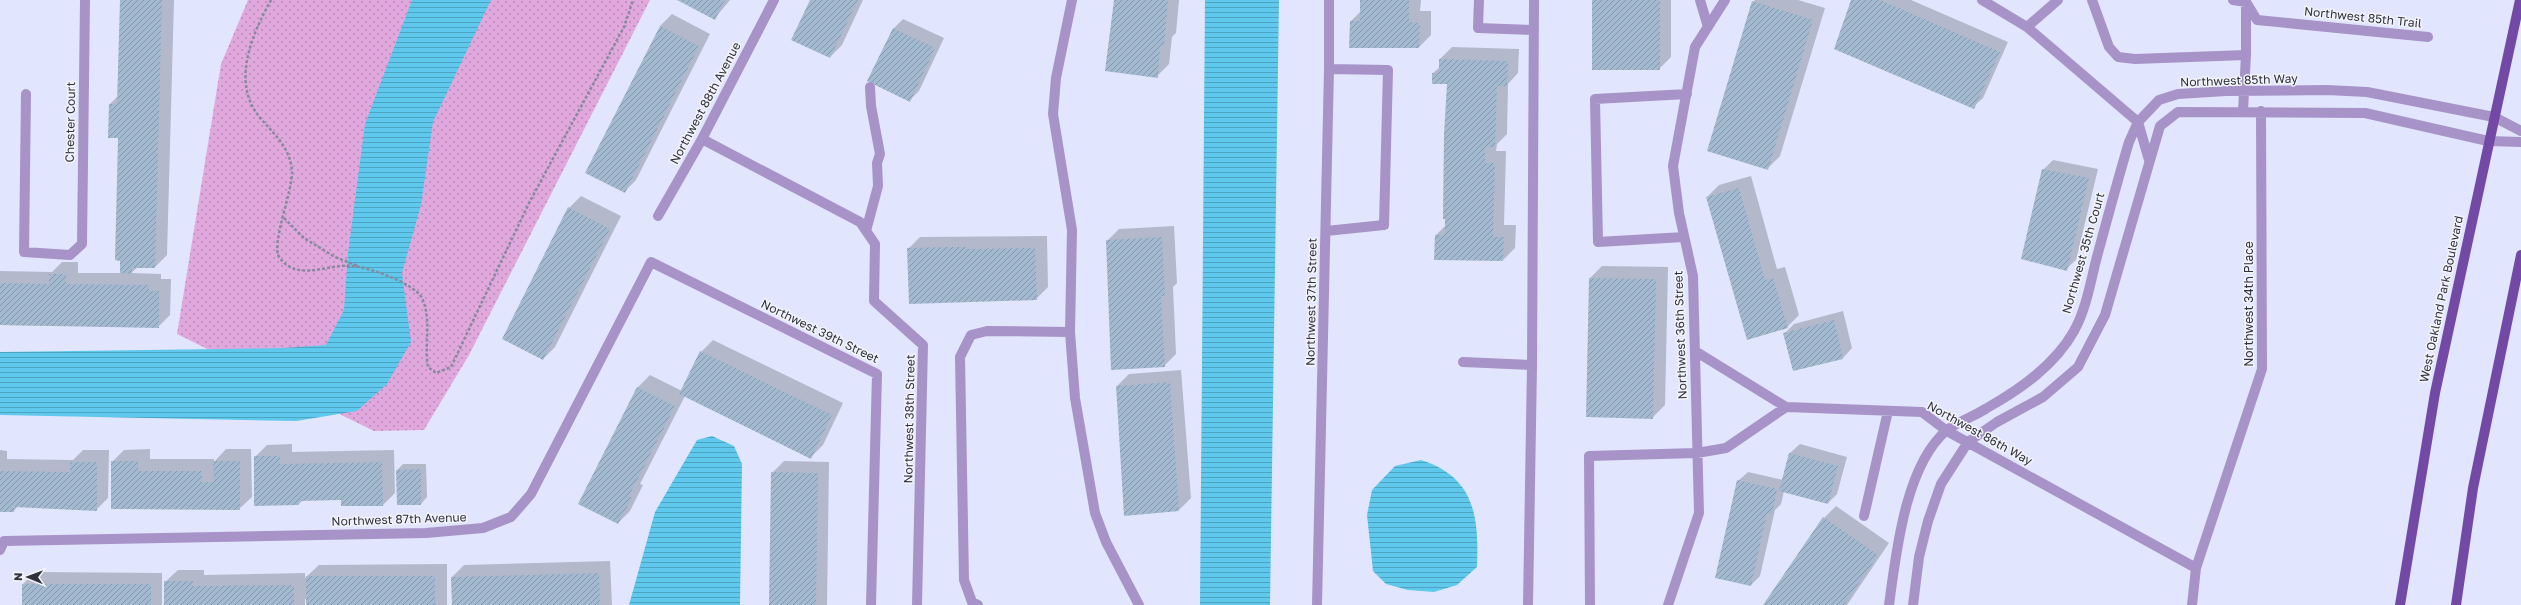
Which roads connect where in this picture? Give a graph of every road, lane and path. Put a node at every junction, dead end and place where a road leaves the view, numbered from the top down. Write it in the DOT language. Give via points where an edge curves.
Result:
graph roads {
  1 [pos="85,0"];
  2 [pos="271,0"];
  3 [pos="633,0"];
  4 [pos="774,0"];
  5 [pos="1072,0"];
  6 [pos="1329,0"];
  7 [pos="1479,0"];
  8 [pos="1534,0"];
  9 [pos="1700,0"];
  10 [pos="1725,0"];
  11 [pos="1982,0"];
  12 [pos="2058,0"];
  13 [pos="2092,0"];
  14 [pos="2233,0"];
  15 [pos="2520,0"];
  16 [pos="2246,1"];
  17 [pos="1708,27"];
  18 [pos="2027,27"];
  19 [pos="1534,30"];
  20 [pos="2428,37"];
  21 [pos="2246,55"];
  22 [pos="1329,68"];
  23 [pos="870,87"];
  24 [pos="2244,91"];
  25 [pos="26,94"];
  26 [pos="1687,94"];
  27 [pos="2243,111"];
  28 [pos="2261,111"];
  29 [pos="2494,117"];
  30 [pos="2138,122"];
  31 [pos="2521,131"];
  32 [pos="702,139"];
  33 [pos="2488,142"];
  34 [pos="2521,142"];
  35 [pos="2149,160"];
  36 [pos="658,216"];
  37 [pos="284,218"];
  38 [pos="866,231"];
  39 [pos="1326,231"];
  40 [pos="1684,237"];
  41 [pos="2521,255"];
  42 [pos="651,262"];
  43 [pos="362,268"];
  44 [pos="1070,332"];
  45 [pos="1695,351"];
  46 [pos="1462,362"];
  47 [pos="1532,366"];
  48 [pos="1786,407"];
  49 [pos="1888,411"];
  50 [pos="1947,430"];
  51 [pos="1968,442"];
  52 [pos="1697,453"];
  53 [pos="1864,516"];
  54 [pos="0,550"];
  55 [pos="2196,568"];
  56 [pos="870,605"];
  57 [pos="918,605"];
  58 [pos="978,605"];
  59 [pos="1139,605"];
  60 [pos="1317,605"];
  61 [pos="1528,605"];
  62 [pos="1590,605"];
  63 [pos="1668,605"];
  64 [pos="1889,605"];
  65 [pos="1913,605"];
  66 [pos="2192,605"];
  67 [pos="2400,605"];
  68 [pos="2456,605"];
  1 -- 25 [label="street, Chester Court" via="82,244 70,255 24,252"];
  2 -- 37 [label="path" via="256,24 244,84 249,102 261,120 282,142 289,155 292,172"];
  3 -- 43 [label="path" via="624,27 529,203 451,367 436,373 428,367 427,314 422,298 414,288"];
  4 -- 32 [label="street, Northwest 88th Avenue"];
  5 -- 44 [label="street" via="1056,78 1053,114 1072,230"];
  6 -- 22 [label="street, Northwest 37th Street"];
  7 -- 19 [label="street" via="1478,28"];
  8 -- 19 [label="street"];
  9 -- 17 [label="street"];
  10 -- 17 [label="street, Northwest 36th Street"];
  11 -- 18 [label="street"];
  12 -- 18 [label="street"];
  13 -- 21 [label="street" via="2109,47 2118,57 2136,59"];
  14 -- 16 [label="street"];
  15 -- 29 [label="main road, West Oakland Park Boulevard"];
  16 -- 20 [label="street, Northwest 85th Trail" via="2257,20"];
  16 -- 21 [label="street"];
  17 -- 26 [label="street, Northwest 36th Street" via="1695,47"];
  18 -- 30 [label="street"];
  19 -- 47 [label="street"];
  21 -- 24 [label="street"];
  22 -- 39 [label="street, Northwest 37th Street"];
  22 -- 39 [label="street" via="1388,70 1384,225"];
  23 -- 38 [label="street" via="880,154 877,163 878,186"];
  24 -- 27 [label="street"];
  24 -- 29 [label="street, Northwest 85th Way" via="2367,92"];
  24 -- 30 [label="street, Northwest 85th Way" via="2178,94 2159,100"];
  26 -- 40 [label="street, Northwest 36th Street" via="1673,166"];
  26 -- 40 [label="street" via="1595,98 1598,242"];
  27 -- 28 [label="street"];
  27 -- 35 [label="street" via="2178,112 2160,126"];
  28 -- 33 [label="street" via="2365,113"];
  28 -- 55 [label="street, Northwest 34th Place" via="2262,369"];
  29 -- 31 [label="street, Northwest 85th Way"];
  29 -- 33 [label="main road, West Oakland Park Boulevard"];
  30 -- 35 [label="street"];
  30 -- 50 [label="street, Northwest 35th Court" via="2129,142 2088,293 2074,330 2048,366 1988,408"];
  32 -- 36 [label="street, Northwest 88th Avenue"];
  32 -- 38 [label="street, Northwest 38th Street" via="860,222"];
  33 -- 34 [label="street"];
  33 -- 67 [label="main road, West Oakland Park Boulevard" via="2435,393"];
  35 -- 51 [label="street" via="2105,314 2078,367 2043,397 1997,422"];
  37 -- 43 [label="path" via="304,238 335,257"];
  37 -- 43 [label="path" via="277,242 278,256 291,268"];
  38 -- 57 [label="street, Northwest 38th Street" via="875,244 874,301 923,346"];
  39 -- 60 [label="street, Northwest 37th Street"];
  40 -- 45 [label="street, Northwest 36th Street" via="1693,276"];
  41 -- 68 [label="main road" via="2473,488"];
  42 -- 54 [label="street, Northwest 87th Avenue" via="531,494 511,517 483,528 426,533 4,541"];
  42 -- 56 [label="street, Northwest 39th Street" via="877,374"];
  44 -- 58 [label="street" via="987,331 971,336 960,358 964,580 972,602"];
  44 -- 59 [label="street" via="1075,398 1095,513 1106,542"];
  45 -- 48 [label="street, Northwest 86th Way"];
  45 -- 52 [label="street, Northwest 36th Street"];
  46 -- 47 [label="street"];
  47 -- 61 [label="street"];
  48 -- 49 [label="street, Northwest 86th Way"];
  48 -- 52 [label="street" via="1726,448"];
  49 -- 50 [label="street, Northwest 86th Way" via="1922,412"];
  49 -- 53 [label="street"];
  50 -- 51 [label="street, Northwest 86th Way"];
  50 -- 64 [label="street, Northwest 35th Court" via="1925,459 1913,486 1894,559"];
  51 -- 55 [label="street, Northwest 86th Way"];
  51 -- 65 [label="street" via="1941,484 1928,521 1919,557"];
  52 -- 62 [label="street" via="1589,456"];
  52 -- 63 [label="street, Northwest 36th Street" via="1699,512"];
  55 -- 66 [label="street, Northwest 34th Place"];
}
